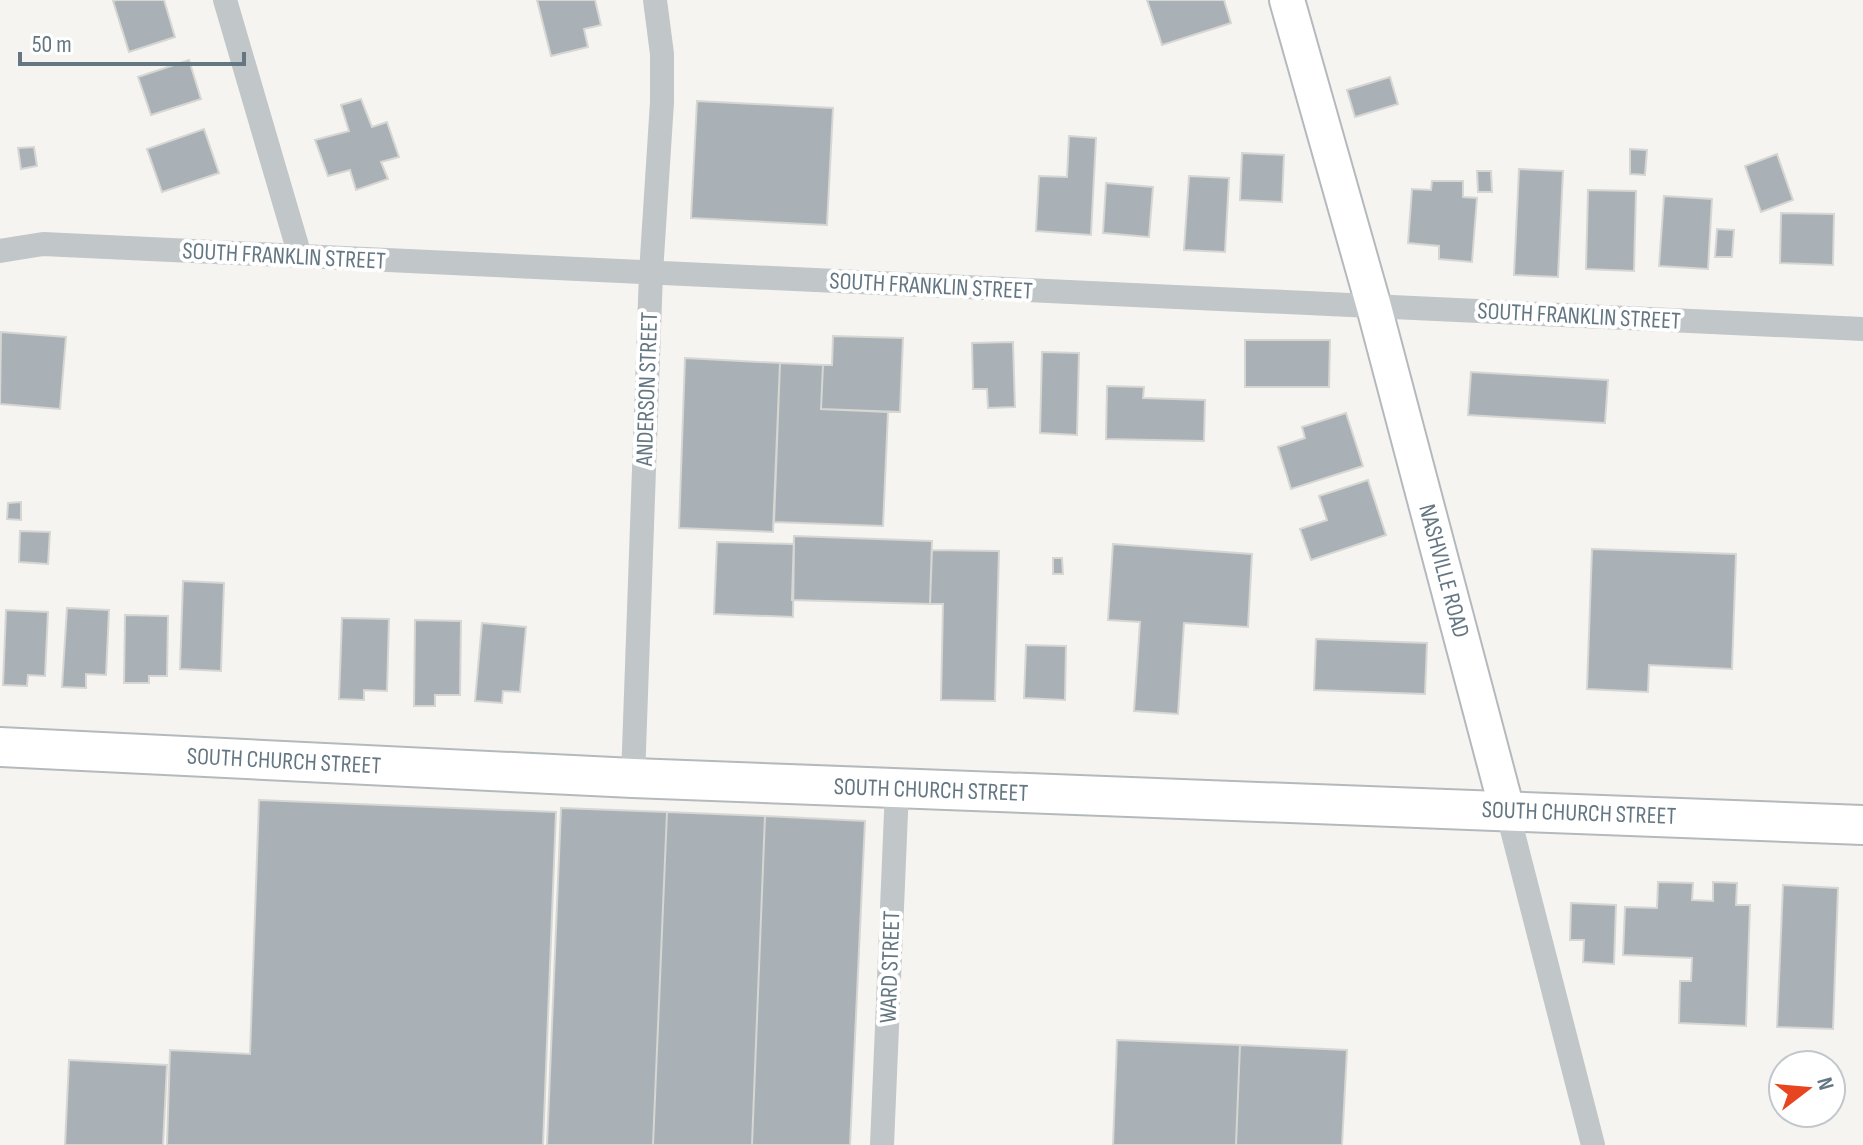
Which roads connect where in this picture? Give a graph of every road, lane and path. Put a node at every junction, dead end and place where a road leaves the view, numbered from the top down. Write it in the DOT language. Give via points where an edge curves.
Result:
graph roads {
  1 [pos="225,0"];
  2 [pos="655,0"];
  3 [pos="1287,0"];
  4 [pos="0,251"];
  5 [pos="300,256"];
  6 [pos="651,273"];
  7 [pos="1374,307"];
  8 [pos="1863,329"];
  9 [pos="0,747"];
  10 [pos="633,778"];
  11 [pos="897,789"];
  12 [pos="1507,810"];
  13 [pos="1863,825"];
  14 [pos="882,1145"];
  15 [pos="1593,1145"];
  1 -- 5 [label="street"];
  2 -- 6 [label="street, ANDERSON STREET" via="662,102"];
  3 -- 7 [label="main road, NASHVILLE ROAD"];
  4 -- 5 [label="street, SOUTH FRANKLIN STREET" via="43,244"];
  5 -- 6 [label="street, SOUTH FRANKLIN STREET"];
  6 -- 7 [label="street, SOUTH FRANKLIN STREET"];
  6 -- 10 [label="street, ANDERSON STREET"];
  7 -- 8 [label="street, SOUTH FRANKLIN STREET"];
  7 -- 12 [label="main road, NASHVILLE ROAD"];
  9 -- 10 [label="main road, SOUTH CHURCH STREET"];
  10 -- 11 [label="main road, SOUTH CHURCH STREET"];
  11 -- 12 [label="main road, SOUTH CHURCH STREET"];
  11 -- 14 [label="street, WARD STREET"];
  12 -- 13 [label="main road, SOUTH CHURCH STREET"];
  12 -- 15 [label="street, NASHVILLE ROAD"];
}
